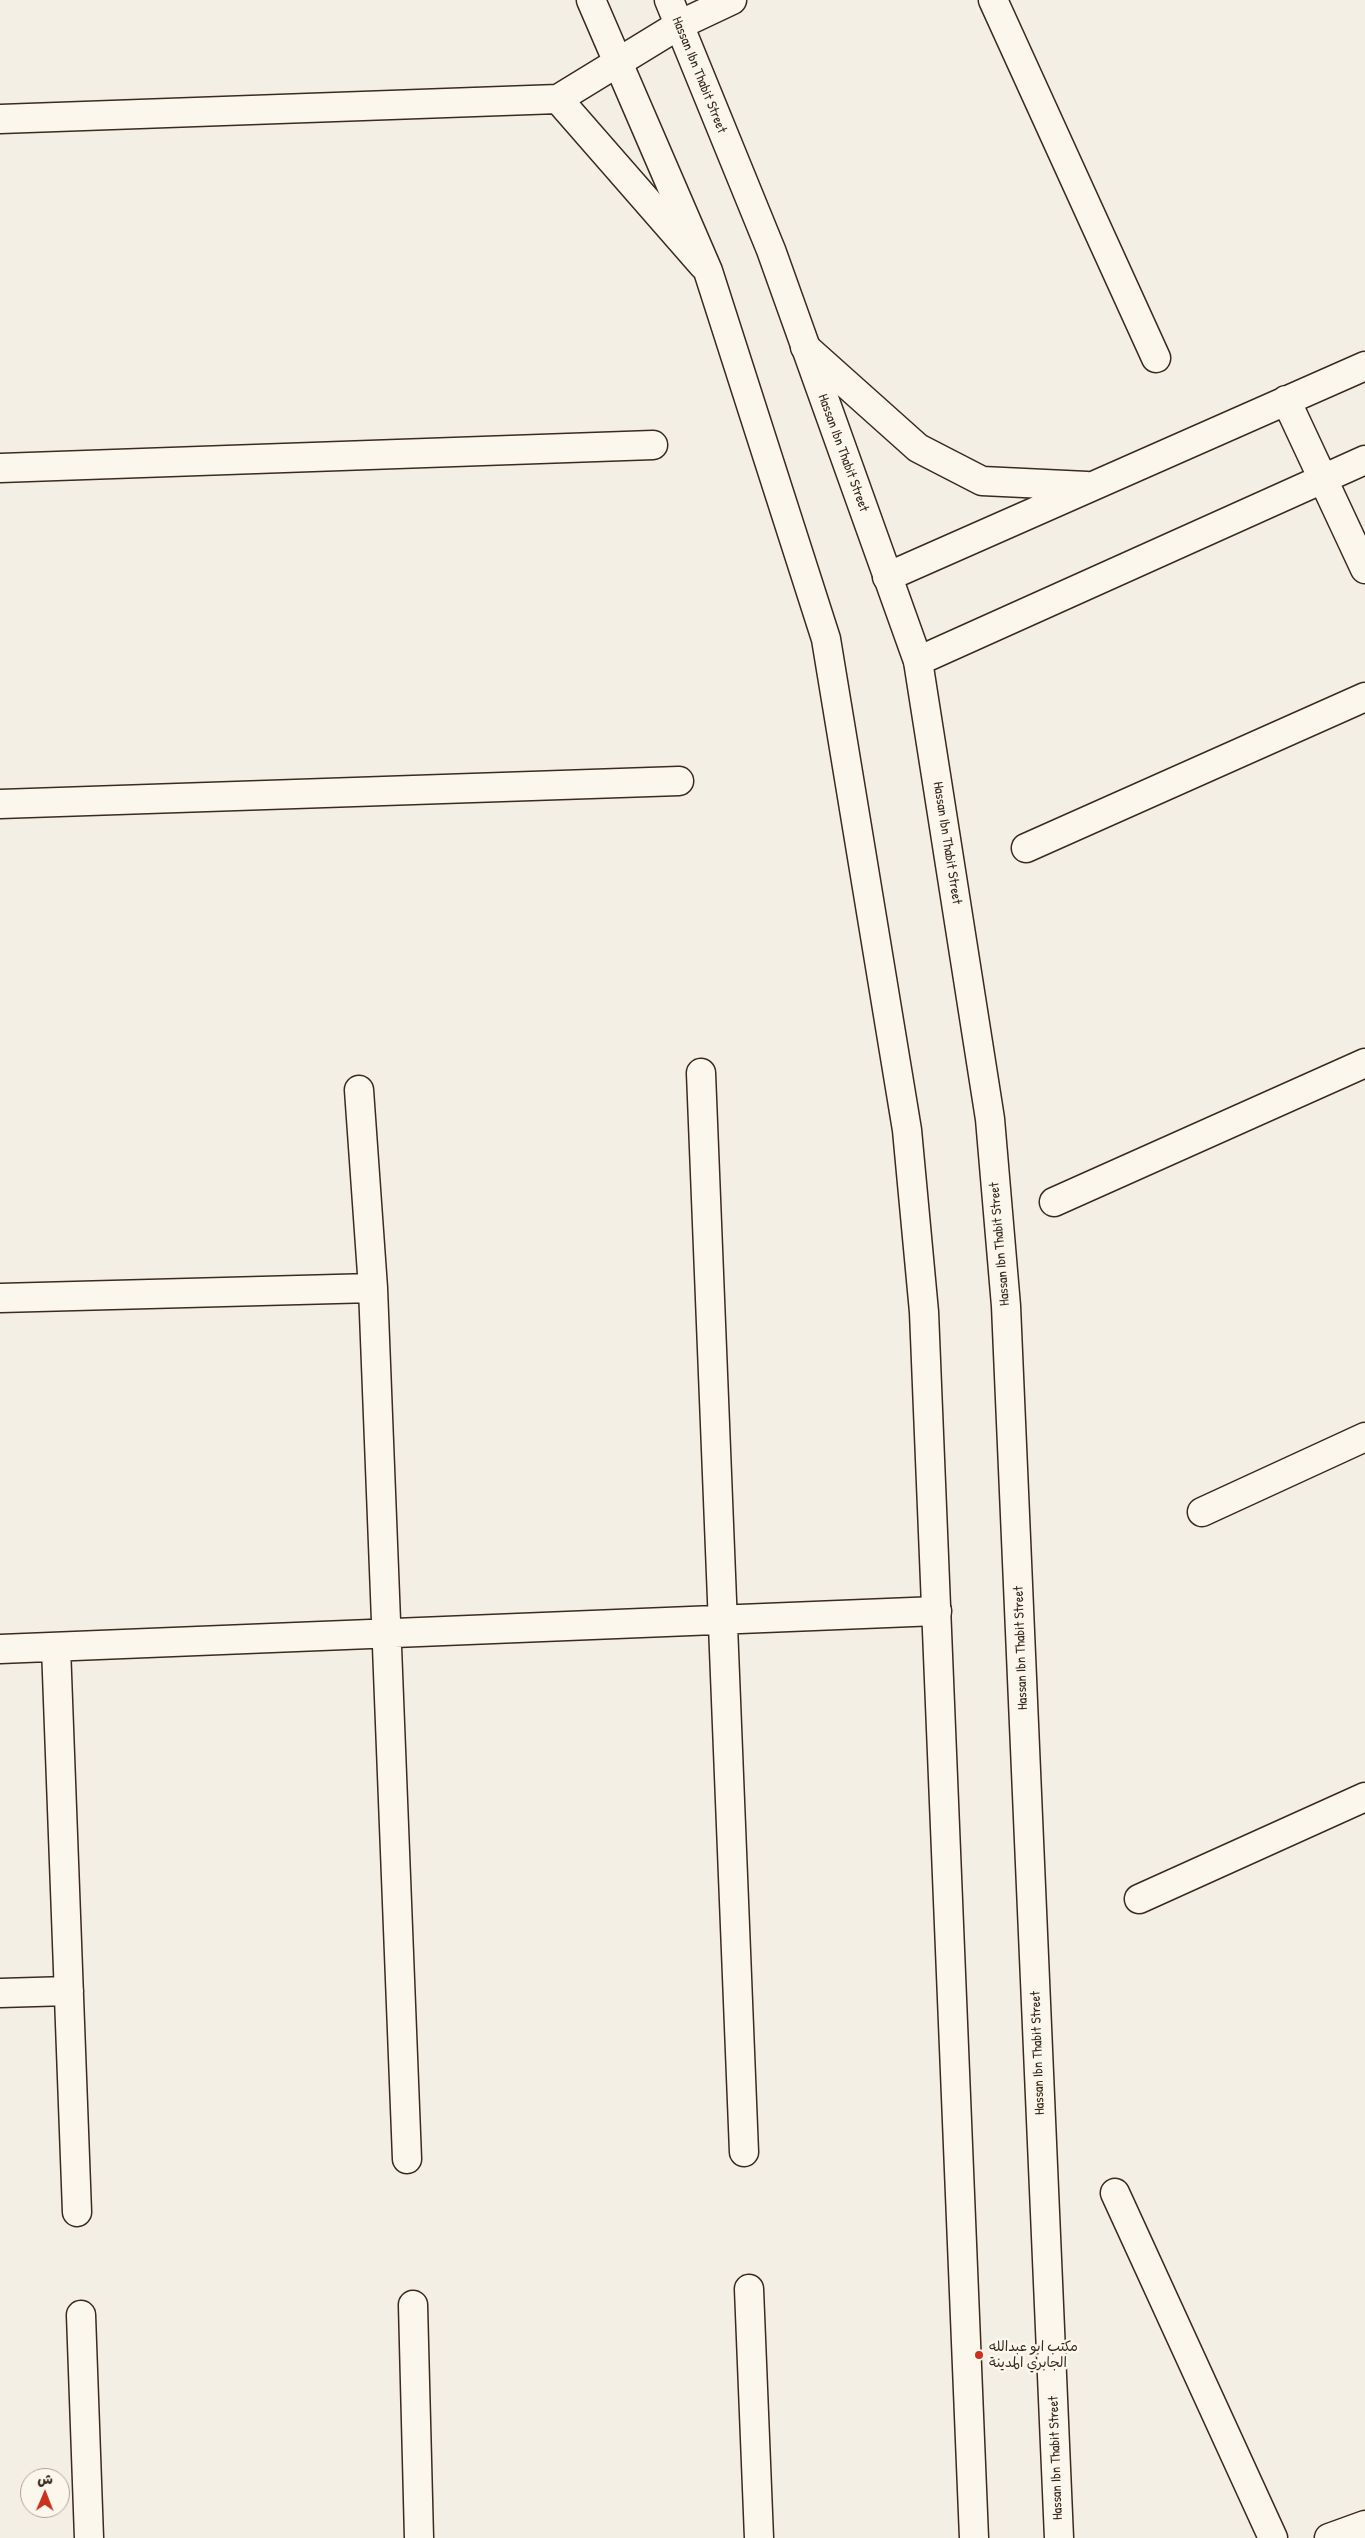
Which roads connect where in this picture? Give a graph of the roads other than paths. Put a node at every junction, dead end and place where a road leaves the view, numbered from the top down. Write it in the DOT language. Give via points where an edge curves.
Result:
graph roads {
  1 [pos="591,0"];
  2 [pos="669,0"];
  3 [pos="732,0"];
  4 [pos="993,0"];
  5 [pos="679,25"];
  6 [pos="618,62"];
  7 [pos="558,99"];
  8 [pos="0,119"];
  9 [pos="708,271"];
  10 [pos="805,347"];
  11 [pos="1156,358"];
  12 [pos="1365,366"];
  13 [pos="1286,400"];
  14 [pos="653,445"];
  15 [pos="1365,460"];
  16 [pos="0,468"];
  17 [pos="1323,479"];
  18 [pos="1093,486"];
  19 [pos="1365,569"];
  20 [pos="887,577"];
  21 [pos="918,661"];
  22 [pos="1365,696"];
  23 [pos="679,781"];
  24 [pos="0,804"];
  25 [pos="1026,848"];
  26 [pos="1365,1062"];
  27 [pos="700,1073"];
  28 [pos="359,1090"];
  29 [pos="1054,1202"];
  30 [pos="373,1288"];
  31 [pos="0,1298"];
  32 [pos="1365,1437"];
  33 [pos="1202,1512"];
  34 [pos="936,1611"];
  35 [pos="722,1620"];
  36 [pos="387,1633"];
  37 [pos="56,1647"];
  38 [pos="0,1649"];
  39 [pos="1365,1797"];
  40 [pos="1139,1899"];
  41 [pos="69,1991"];
  42 [pos="0,1993"];
  43 [pos="744,2152"];
  44 [pos="407,2159"];
  45 [pos="1116,2193"];
  46 [pos="77,2212"];
  47 [pos="749,2289"];
  48 [pos="413,2305"];
  49 [pos="81,2315"];
  50 [pos="1365,2525"];
  51 [pos="89,2538"];
  52 [pos="419,2538"];
  53 [pos="759,2538"];
  54 [pos="974,2538"];
  55 [pos="1059,2538"];
  56 [pos="1273,2538"];
  57 [pos="1328,2538"];
  1 -- 6 [label="street"];
  2 -- 5 [label="street, Hassan Ibn Thabit Street"];
  3 -- 5 [label="street"];
  4 -- 11 [label="street"];
  5 -- 6 [label="street"];
  5 -- 10 [label="street, Hassan Ibn Thabit Street" via="770,250"];
  6 -- 7 [label="street"];
  6 -- 9 [label="street"];
  7 -- 8 [label="street"];
  7 -- 9 [label="street"];
  9 -- 34 [label="street" via="826,639 907,1130 924,1312"];
  10 -- 18 [label="street" via="918,448 982,481"];
  10 -- 20 [label="street, Hassan Ibn Thabit Street"];
  12 -- 13 [label="street"];
  13 -- 17 [label="street"];
  13 -- 18 [label="street"];
  14 -- 16 [label="street"];
  15 -- 17 [label="street"];
  17 -- 19 [label="street"];
  17 -- 21 [label="street"];
  18 -- 20 [label="street"];
  20 -- 21 [label="street, Hassan Ibn Thabit Street"];
  21 -- 55 [label="street, Hassan Ibn Thabit Street" via="990,1119 1006,1306"];
  22 -- 25 [label="street"];
  23 -- 24 [label="street"];
  26 -- 29 [label="street"];
  27 -- 35 [label="street"];
  28 -- 30 [label="street"];
  30 -- 31 [label="street"];
  30 -- 36 [label="street"];
  32 -- 33 [label="street"];
  34 -- 35 [label="street"];
  34 -- 54 [label="street"];
  35 -- 36 [label="street"];
  35 -- 43 [label="street"];
  36 -- 37 [label="street"];
  36 -- 44 [label="street"];
  37 -- 38 [label="street"];
  37 -- 41 [label="street"];
  39 -- 40 [label="street"];
  41 -- 42 [label="street"];
  41 -- 46 [label="street"];
  45 -- 56 [label="street"];
  47 -- 53 [label="street"];
  48 -- 52 [label="street"];
  49 -- 51 [label="street"];
  50 -- 57 [label="street"];
}
